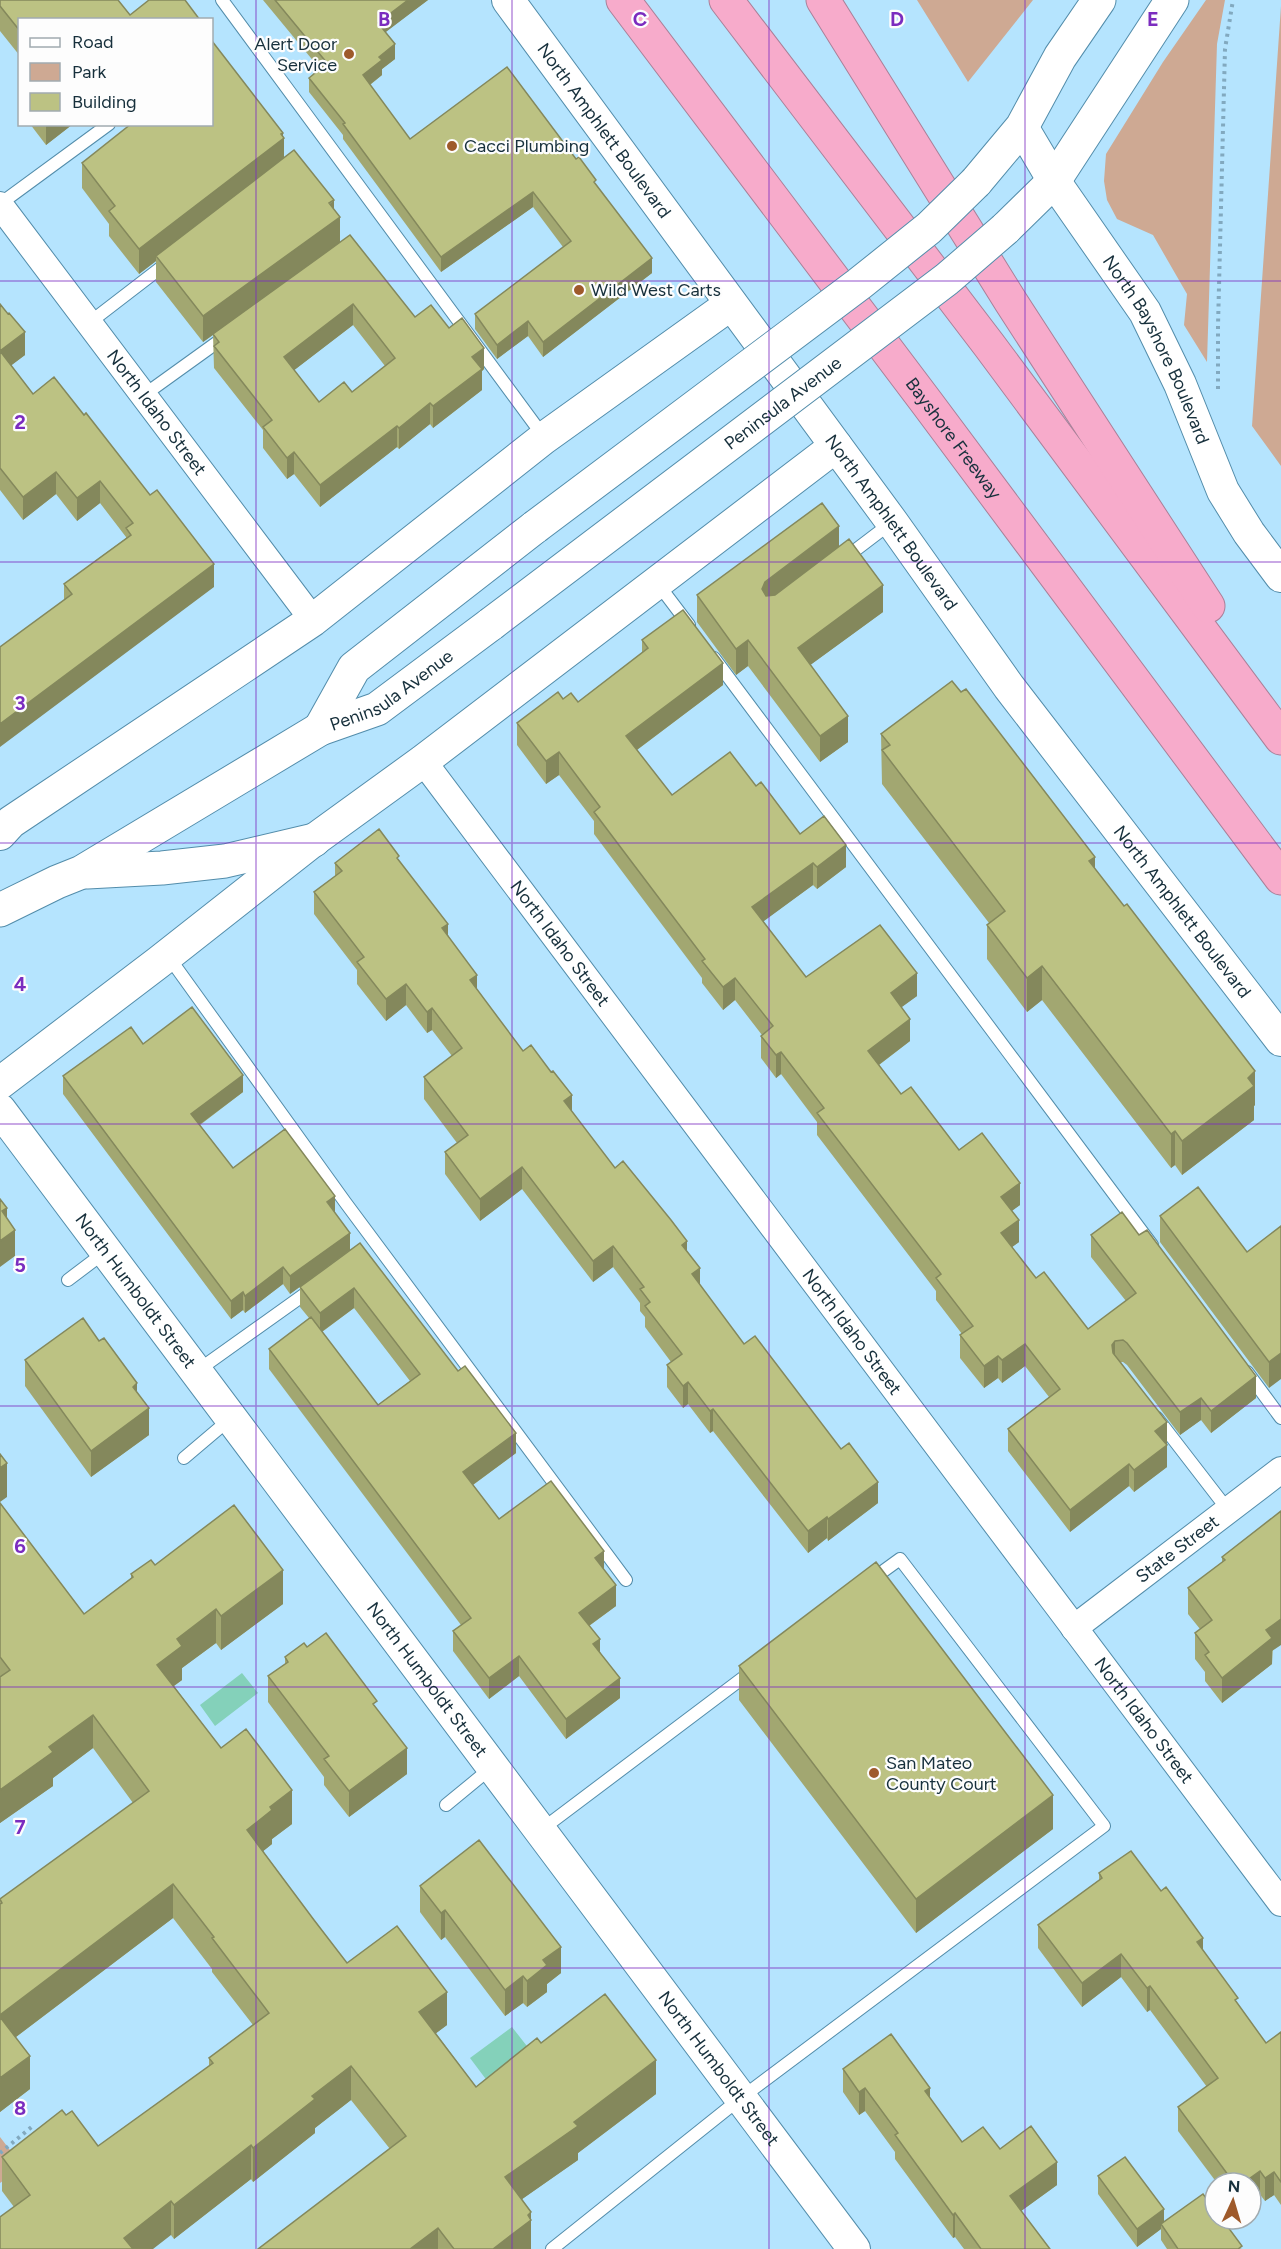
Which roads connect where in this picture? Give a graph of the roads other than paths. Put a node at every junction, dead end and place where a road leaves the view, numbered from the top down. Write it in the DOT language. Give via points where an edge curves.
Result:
graph roads {
  1 [pos="222,0"];
  2 [pos="508,0"];
  3 [pos="623,0"];
  4 [pos="726,0"];
  5 [pos="823,0"];
  6 [pos="1099,0"];
  7 [pos="1172,0"];
  8 [pos="106,126"];
  9 [pos="1022,127"];
  10 [pos="1054,181"];
  11 [pos="0,205"];
  12 [pos="176,256"];
  13 [pos="731,304"];
  14 [pos="89,323"];
  15 [pos="239,326"];
  16 [pos="144,395"];
  17 [pos="544,438"];
  18 [pos="836,446"];
  19 [pos="892,522"];
  20 [pos="836,565"];
  21 [pos="1281,576"];
  22 [pos="657,583"];
  23 [pos="313,620"];
  24 [pos="1281,718"];
  25 [pos="320,729"];
  26 [pos="1281,738"];
  27 [pos="423,761"];
  28 [pos="0,834"];
  29 [pos="314,840"];
  30 [pos="82,872"];
  31 [pos="1281,878"];
  32 [pos="0,910"];
  33 [pos="168,955"];
  34 [pos="1281,1040"];
  35 [pos="0,1083"];
  36 [pos="0,1110"];
  37 [pos="105,1252"];
  38 [pos="1162,1259"];
  39 [pos="68,1280"];
  40 [pos="320,1283"];
  41 [pos="1241,1365"];
  42 [pos="196,1372"];
  43 [pos="1149,1407"];
  44 [pos="231,1418"];
  45 [pos="1281,1418"];
  46 [pos="184,1458"];
  47 [pos="1281,1470"];
  48 [pos="1228,1510"];
  49 [pos="626,1580"];
  50 [pos="862,1588"];
  51 [pos="1074,1628"];
  52 [pos="758,1667"];
  53 [pos="492,1767"];
  54 [pos="446,1805"];
  55 [pos="540,1831"];
  56 [pos="1281,1903"];
  57 [pos="741,2098"];
  58 [pos="552,2249"];
  59 [pos="855,2249"];
  1 -- 17 [label="lane"];
  2 -- 13 [label="street, North Amphlett Boulevard"];
  3 -- 31 [label="highway, Bayshore Freeway"];
  4 -- 26 [label="highway"];
  5 -- 24 [label="highway" via="1011,302"];
  6 -- 9 [label="main road, Peninsula Avenue" via="1060,57"];
  7 -- 10 [label="main road, Peninsula Avenue"];
  8 -- 11 [label="lane"];
  9 -- 10 [label="street, North Bayshore Boulevard"];
  9 -- 25 [label="main road, Peninsula Avenue, bridge" via="929,228 354,668"];
  10 -- 21 [label="street, North Bayshore Boulevard" via="1145,312 1180,384 1223,490"];
  10 -- 25 [label="main road, Peninsula Avenue, bridge" via="947,279 492,624 377,709"];
  11 -- 14 [label="street, North Idaho Street"];
  12 -- 14 [label="lane"];
  13 -- 17 [label="street"];
  13 -- 18 [label="street, North Amphlett Boulevard"];
  14 -- 16 [label="street, North Idaho Street"];
  15 -- 16 [label="lane"];
  16 -- 23 [label="street, North Idaho Street"];
  17 -- 23 [label="street"];
  18 -- 19 [label="street, North Amphlett Boulevard"];
  18 -- 22 [label="street"];
  19 -- 20 [label="lane"];
  19 -- 34 [label="street, North Amphlett Boulevard" via="1010,687"];
  22 -- 27 [label="street"];
  22 -- 38 [label="lane"];
  23 -- 28 [label="street" via="11,822"];
  25 -- 30 [label="main road, Peninsula Avenue"];
  27 -- 29 [label="street"];
  27 -- 51 [label="street, North Idaho Street"];
  29 -- 30 [label="main road" via="225,861"];
  29 -- 33 [label="street"];
  30 -- 32 [label="main road, Peninsula Avenue"];
  33 -- 35 [label="street"];
  33 -- 49 [label="lane" via="371,1246"];
  36 -- 37 [label="street, North Humboldt Street"];
  37 -- 39 [label="lane"];
  37 -- 42 [label="street, North Humboldt Street"];
  40 -- 42 [label="lane"];
  41 -- 45 [label="lane"];
  42 -- 44 [label="street, North Humboldt Street"];
  43 -- 48 [label="lane"];
  44 -- 46 [label="lane"];
  44 -- 53 [label="street, North Humboldt Street"];
  47 -- 48 [label="street, State Street"];
  48 -- 51 [label="street, State Street"];
  50 -- 57 [label="lane" via="900,1559 1104,1826"];
  51 -- 56 [label="street, North Idaho Street"];
  52 -- 55 [label="lane"];
  53 -- 54 [label="lane"];
  53 -- 55 [label="street, North Humboldt Street"];
  55 -- 57 [label="street, North Humboldt Street"];
  57 -- 58 [label="lane"];
  57 -- 59 [label="street, North Humboldt Street"];
}
